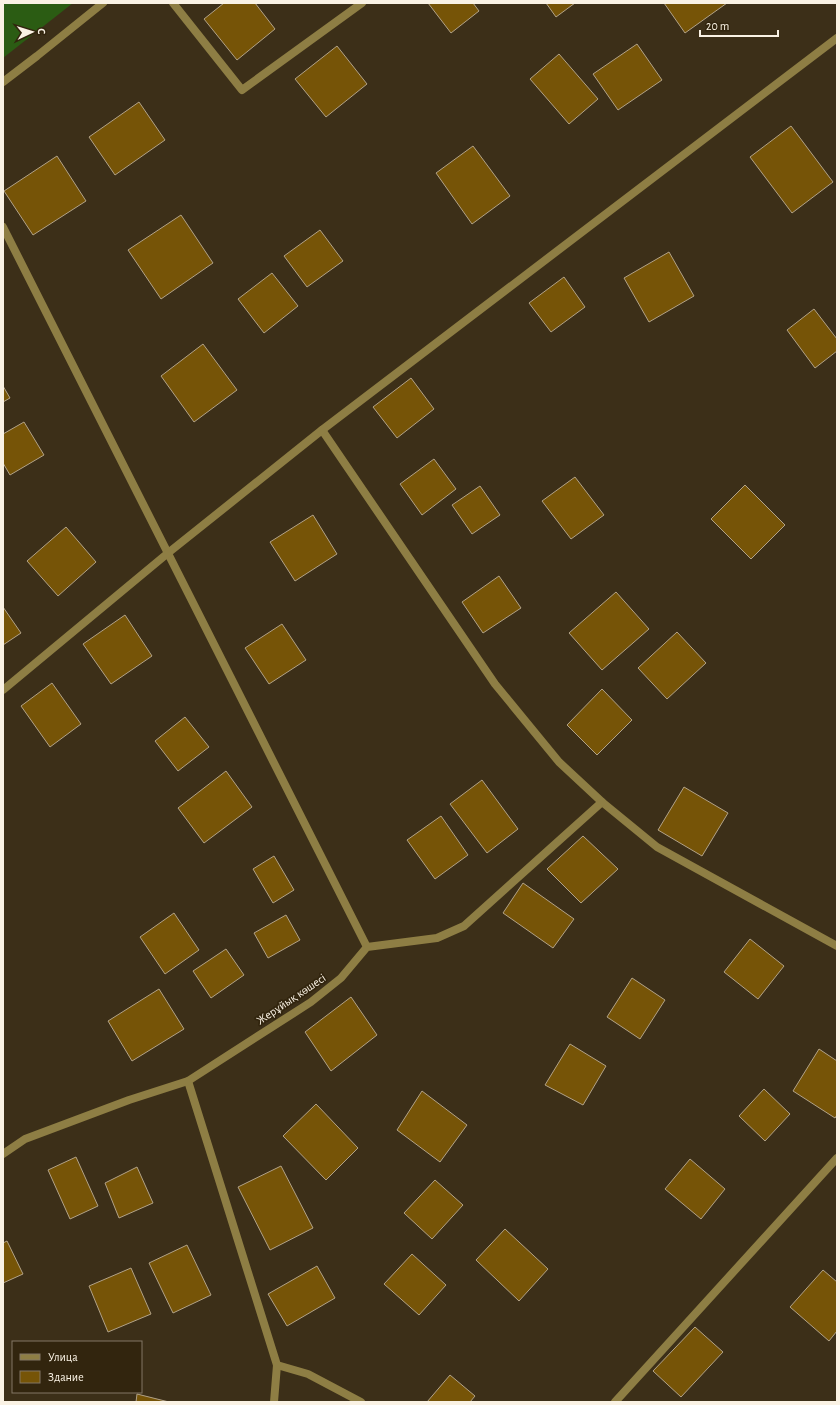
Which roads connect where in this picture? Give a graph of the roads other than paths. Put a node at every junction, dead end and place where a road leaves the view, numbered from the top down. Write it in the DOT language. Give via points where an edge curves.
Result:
graph roads {
  1 [pos="103,3"];
  2 [pos="173,3"];
  3 [pos="362,3"];
  4 [pos="837,38"];
  5 [pos="3,82"];
  6 [pos="3,227"];
  7 [pos="322,430"];
  8 [pos="168,553"];
  9 [pos="3,690"];
  10 [pos="602,802"];
  11 [pos="837,946"];
  12 [pos="367,947"];
  13 [pos="188,1081"];
  14 [pos="3,1154"];
  15 [pos="837,1158"];
  16 [pos="277,1365"];
  17 [pos="274,1402"];
  18 [pos="361,1402"];
  19 [pos="615,1402"];
  1 -- 5 [label="street"];
  2 -- 3 [label="street" via="242,90"];
  4 -- 7 [label="street"];
  6 -- 8 [label="street"];
  7 -- 8 [label="street"];
  7 -- 10 [label="street" via="495,684 559,762"];
  8 -- 9 [label="street"];
  8 -- 12 [label="street"];
  10 -- 11 [label="street" via="657,847"];
  10 -- 12 [label="street" via="464,926 437,938"];
  12 -- 13 [label="street, Жерұйық көшесі" via="342,978 311,1002"];
  13 -- 14 [label="street, Жерұйық көшесі" via="128,1100 25,1140"];
  13 -- 16 [label="street"];
  15 -- 19 [label="street"];
  16 -- 17 [label="street"];
  16 -- 18 [label="street" via="308,1374"];
}
